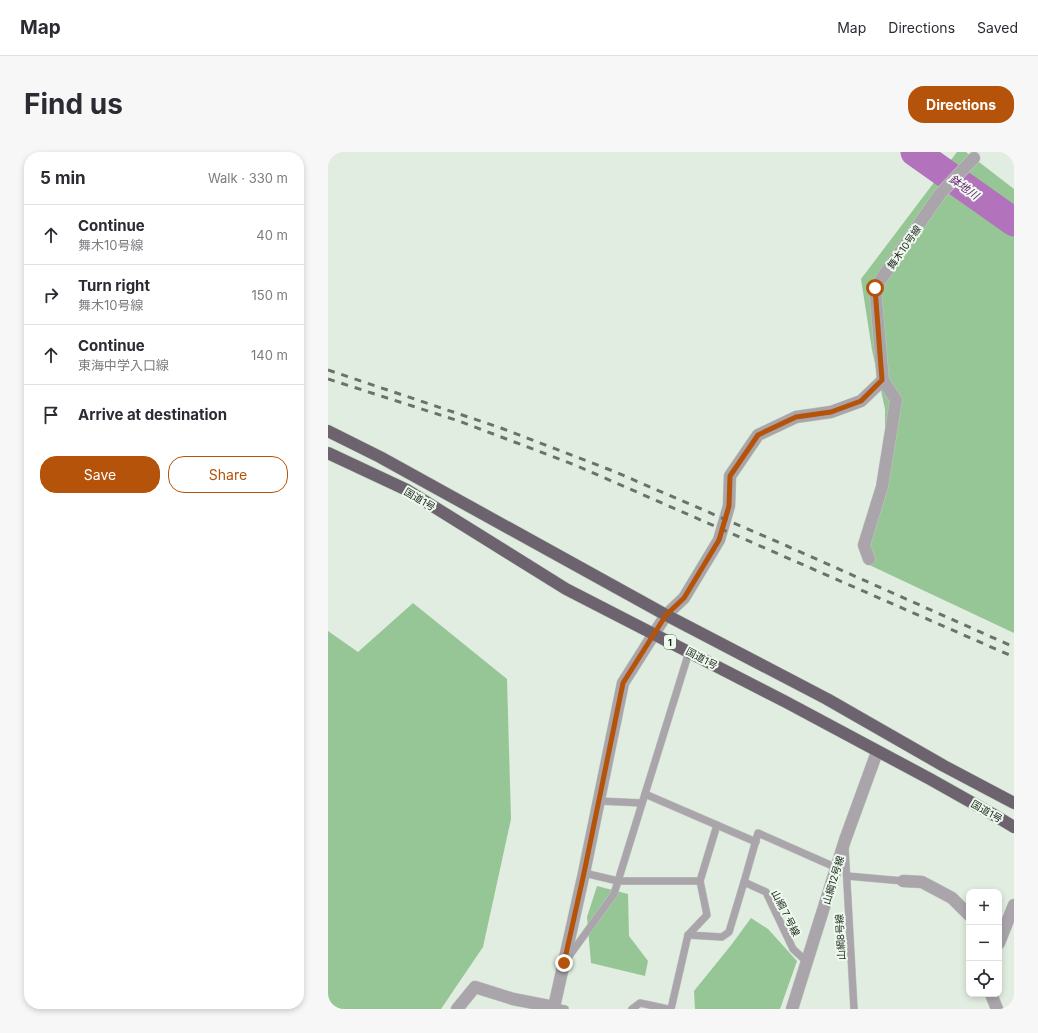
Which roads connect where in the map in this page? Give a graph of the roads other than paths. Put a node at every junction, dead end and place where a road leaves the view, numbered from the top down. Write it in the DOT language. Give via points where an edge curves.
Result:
graph roads {
  1 [pos="974,158"];
  2 [pos="882,380"];
  3 [pos="328,431"];
  4 [pos="328,453"];
  5 [pos="869,559"];
  6 [pos="666,615"];
  7 [pos="654,633"];
  8 [pos="689,652"];
  9 [pos="878,752"];
  10 [pos="644,794"];
  11 [pos="599,801"];
  12 [pos="642,803"];
  13 [pos="1014,803"];
  14 [pos="717,825"];
  15 [pos="1014,828"];
  16 [pos="756,842"];
  17 [pos="842,872"];
  18 [pos="584,873"];
  19 [pos="618,881"];
  20 [pos="700,881"];
  21 [pos="903,881"];
  22 [pos="744,882"];
  23 [pos="966,912"];
  24 [pos="1008,913"];
  25 [pos="1002,933"];
  26 [pos="688,935"];
  27 [pos="807,962"];
  28 [pos="564,963"];
  29 [pos="992,997"];
  30 [pos="557,1008"];
  31 [pos="457,1009"];
  32 [pos="632,1009"];
  33 [pos="670,1009"];
  34 [pos="792,1009"];
  35 [pos="854,1009"];
  36 [pos="996,1009"];
  1 -- 2 [label="street, 舞木10号線" via="938,198 875,288"];
  2 -- 5 [label="street" via="896,400 882,487 864,545"];
  2 -- 6 [label="street" via="861,401 831,412 796,417 758,435 730,476 729,506 719,540 684,598"];
  3 -- 6 [label="highway, 国道1号 / 1"];
  4 -- 7 [label="highway, 国道1号 / 1" via="407,490 566,589"];
  6 -- 7 [label="street"];
  6 -- 13 [label="highway, 国道1号 / 1" via="827,699"];
  7 -- 8 [label="highway, 国道1号 / 1"];
  7 -- 11 [label="street" via="623,683"];
  8 -- 9 [label="highway, 国道1号 / 1"];
  8 -- 10 [label="lane"];
  9 -- 15 [label="highway, 国道1号 / 1" via="988,811"];
  9 -- 17 [label="street, 山綱12号線" via="845,840"];
  10 -- 12 [label="lane"];
  10 -- 14 [label="lane"];
  11 -- 12 [label="lane"];
  11 -- 18 [label="street"];
  12 -- 19 [label="lane"];
  14 -- 16 [label="lane"];
  14 -- 20 [label="lane"];
  16 -- 17 [label="lane" via="758,833"];
  16 -- 22 [label="lane"];
  17 -- 21 [label="lane"];
  17 -- 27 [label="street, 山綱12号線"];
  17 -- 35 [label="lane, 山綱8号線"];
  18 -- 19 [label="lane"];
  18 -- 28 [label="street"];
  19 -- 20 [label="lane"];
  19 -- 28 [label="lane" via="614,894"];
  20 -- 26 [label="lane" via="707,915"];
  21 -- 23 [label="street" via="922,882 952,898"];
  22 -- 26 [label="lane" via="730,932 722,937"];
  22 -- 27 [label="lane, 山綱７号線" via="766,892 793,949"];
  24 -- 25 [label="street"];
  26 -- 33 [label="lane"];
  27 -- 34 [label="street, 山綱12号線"];
  28 -- 30 [label="street"];
  29 -- 36 [label="street"];
  30 -- 31 [label="street" via="513,999 475,987"];
  32 -- 33 [label="lane" via="640,1003"];
}
